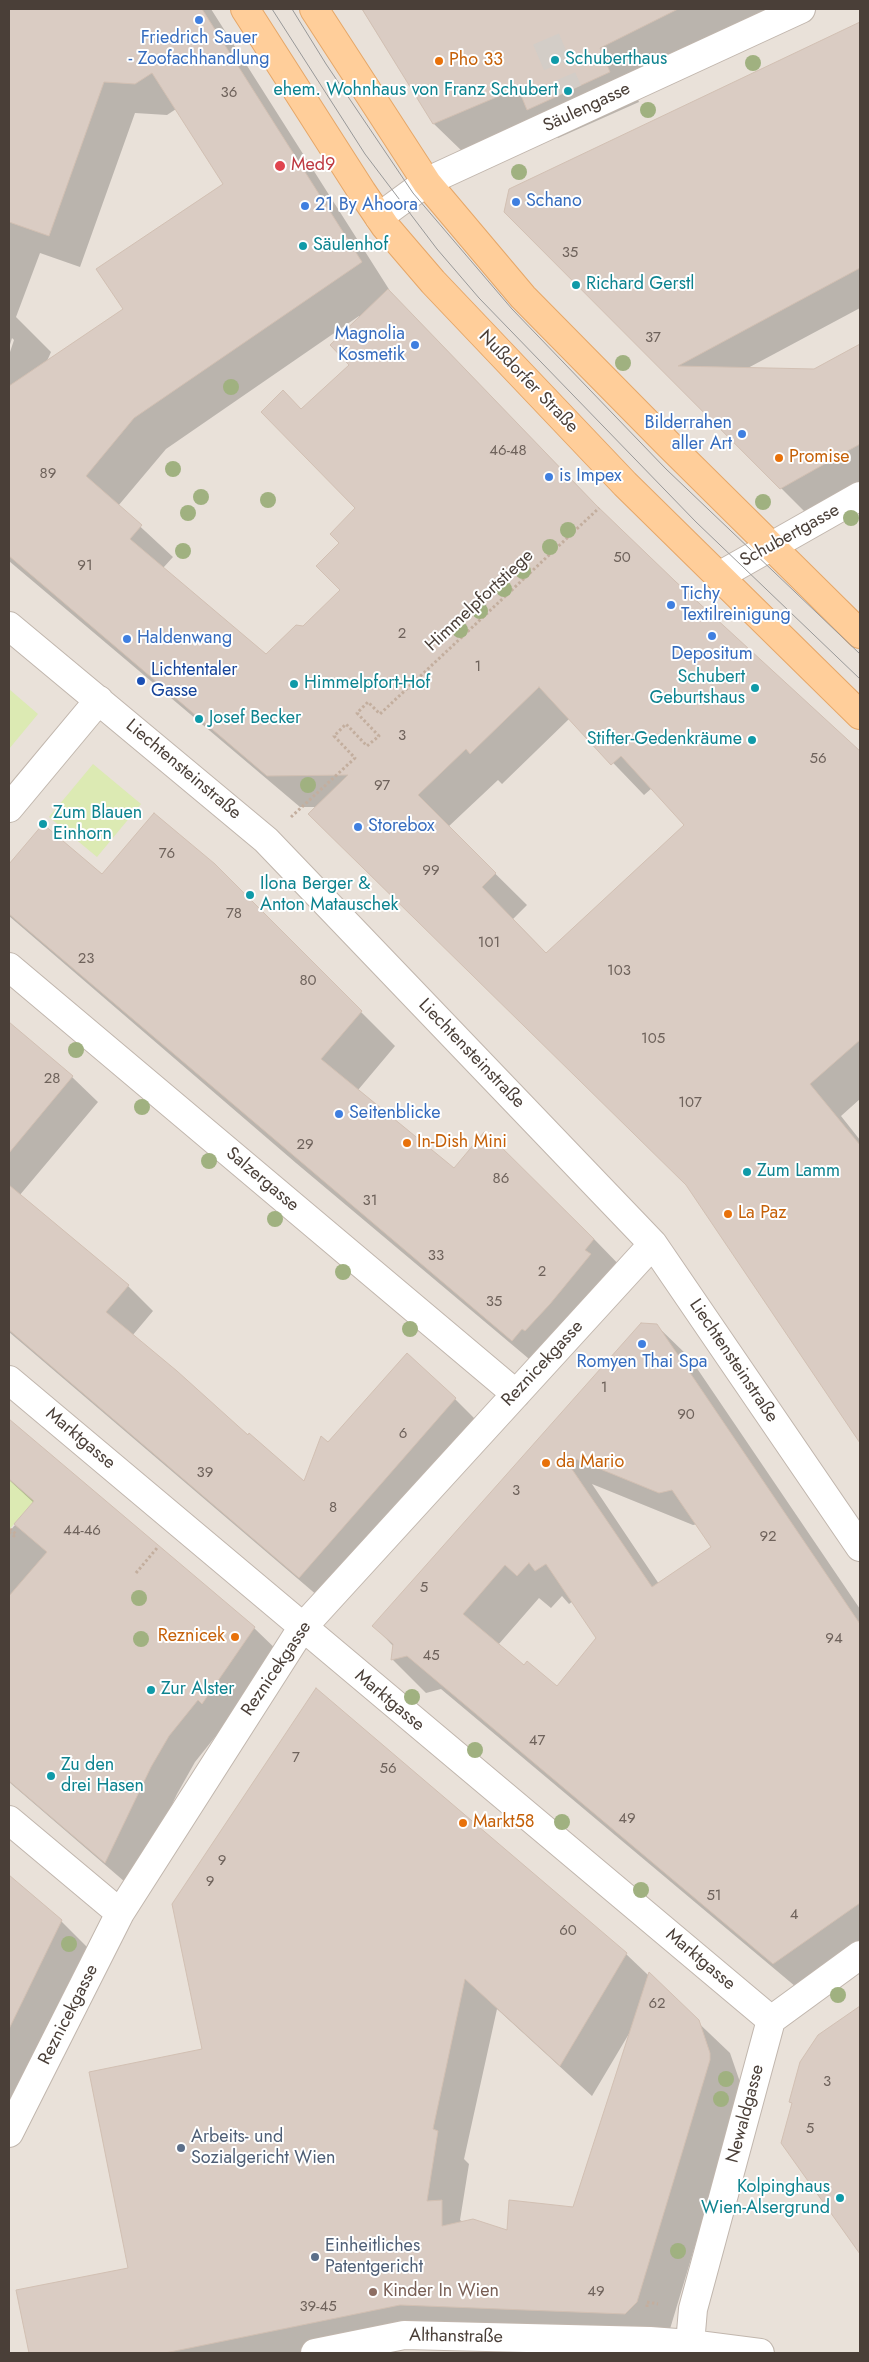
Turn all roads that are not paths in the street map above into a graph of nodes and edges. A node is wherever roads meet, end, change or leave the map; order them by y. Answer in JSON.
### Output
{"nodes":[{"id":1,"x":246,"y":9,"type":"edge"},
{"id":2,"x":314,"y":9,"type":"edge"},
{"id":3,"x":800,"y":9,"type":"edge"},
{"id":4,"x":427,"y":183,"type":"junction"},
{"id":5,"x":380,"y":217,"type":"junction"},
{"id":6,"x":860,"y":496,"type":"edge"},
{"id":7,"x":772,"y":547,"type":"junction"},
{"id":8,"x":719,"y":576,"type":"junction"},
{"id":9,"x":9,"y":626,"type":"edge"},
{"id":10,"x":860,"y":634,"type":"edge"},
{"id":11,"x":99,"y":700,"type":"junction"},
{"id":12,"x":860,"y":714,"type":"edge"},
{"id":13,"x":9,"y":808,"type":"edge"},
{"id":14,"x":9,"y":967,"type":"edge"},
{"id":15,"x":653,"y":1244,"type":"junction"},
{"id":16,"x":9,"y":1380,"type":"edge"},
{"id":17,"x":516,"y":1394,"type":"junction"},
{"id":18,"x":860,"y":1547,"type":"edge"},
{"id":19,"x":302,"y":1628,"type":"junction"},
{"id":20,"x":9,"y":1820,"type":"edge"},
{"id":21,"x":120,"y":1914,"type":"junction"},
{"id":22,"x":860,"y":1956,"type":"edge"},
{"id":23,"x":771,"y":2020,"type":"junction"},
{"id":24,"x":9,"y":2133,"type":"edge"},
{"id":25,"x":391,"y":2345,"type":"edge"},
{"id":26,"x":696,"y":2348,"type":"edge"},
{"id":27,"x":315,"y":2353,"type":"edge"},
{"id":28,"x":760,"y":2353,"type":"edge"}],
"edges":[{"from":1,"to":5,"type":"main road","name":"Nußdorfer Straße"},
{"from":2,"to":4,"type":"main road"},
{"from":3,"to":4,"type":"street","name":"Säulengasse"},
{"from":4,"to":5,"type":"street","name":"Säulengasse"},
{"from":4,"to":7,"type":"main road"},
{"from":5,"to":8,"type":"main road","name":"Nußdorfer Straße"},
{"from":6,"to":7,"type":"street","name":"Schubertgasse"},
{"from":7,"to":8,"type":"street","name":"Schubertgasse"},
{"from":7,"to":10,"type":"main road"},
{"from":8,"to":12,"type":"main road","name":"Nußdorfer Straße"},
{"from":9,"to":11,"type":"street","name":"Liechtensteinstraße"},
{"from":11,"to":13,"type":"street"},
{"from":11,"to":15,"type":"street","name":"Liechtensteinstraße"},
{"from":14,"to":17,"type":"street","name":"Salzergasse"},
{"from":15,"to":17,"type":"street","name":"Reznicekgasse"},
{"from":15,"to":18,"type":"street","name":"Liechtensteinstraße"},
{"from":16,"to":19,"type":"street","name":"Marktgasse"},
{"from":17,"to":19,"type":"street","name":"Reznicekgasse"},
{"from":19,"to":21,"type":"street","name":"Reznicekgasse"},
{"from":19,"to":23,"type":"street","name":"Marktgasse"},
{"from":20,"to":21,"type":"street"},
{"from":21,"to":24,"type":"street","name":"Reznicekgasse"},
{"from":22,"to":23,"type":"street"},
{"from":23,"to":26,"type":"street","name":"Newaldgasse"},
{"from":25,"to":26,"type":"street","name":"Althanstraße"},
{"from":25,"to":27,"type":"street","name":"Althanstraße"},
{"from":26,"to":28,"type":"street","name":"Althanstraße"}]}
